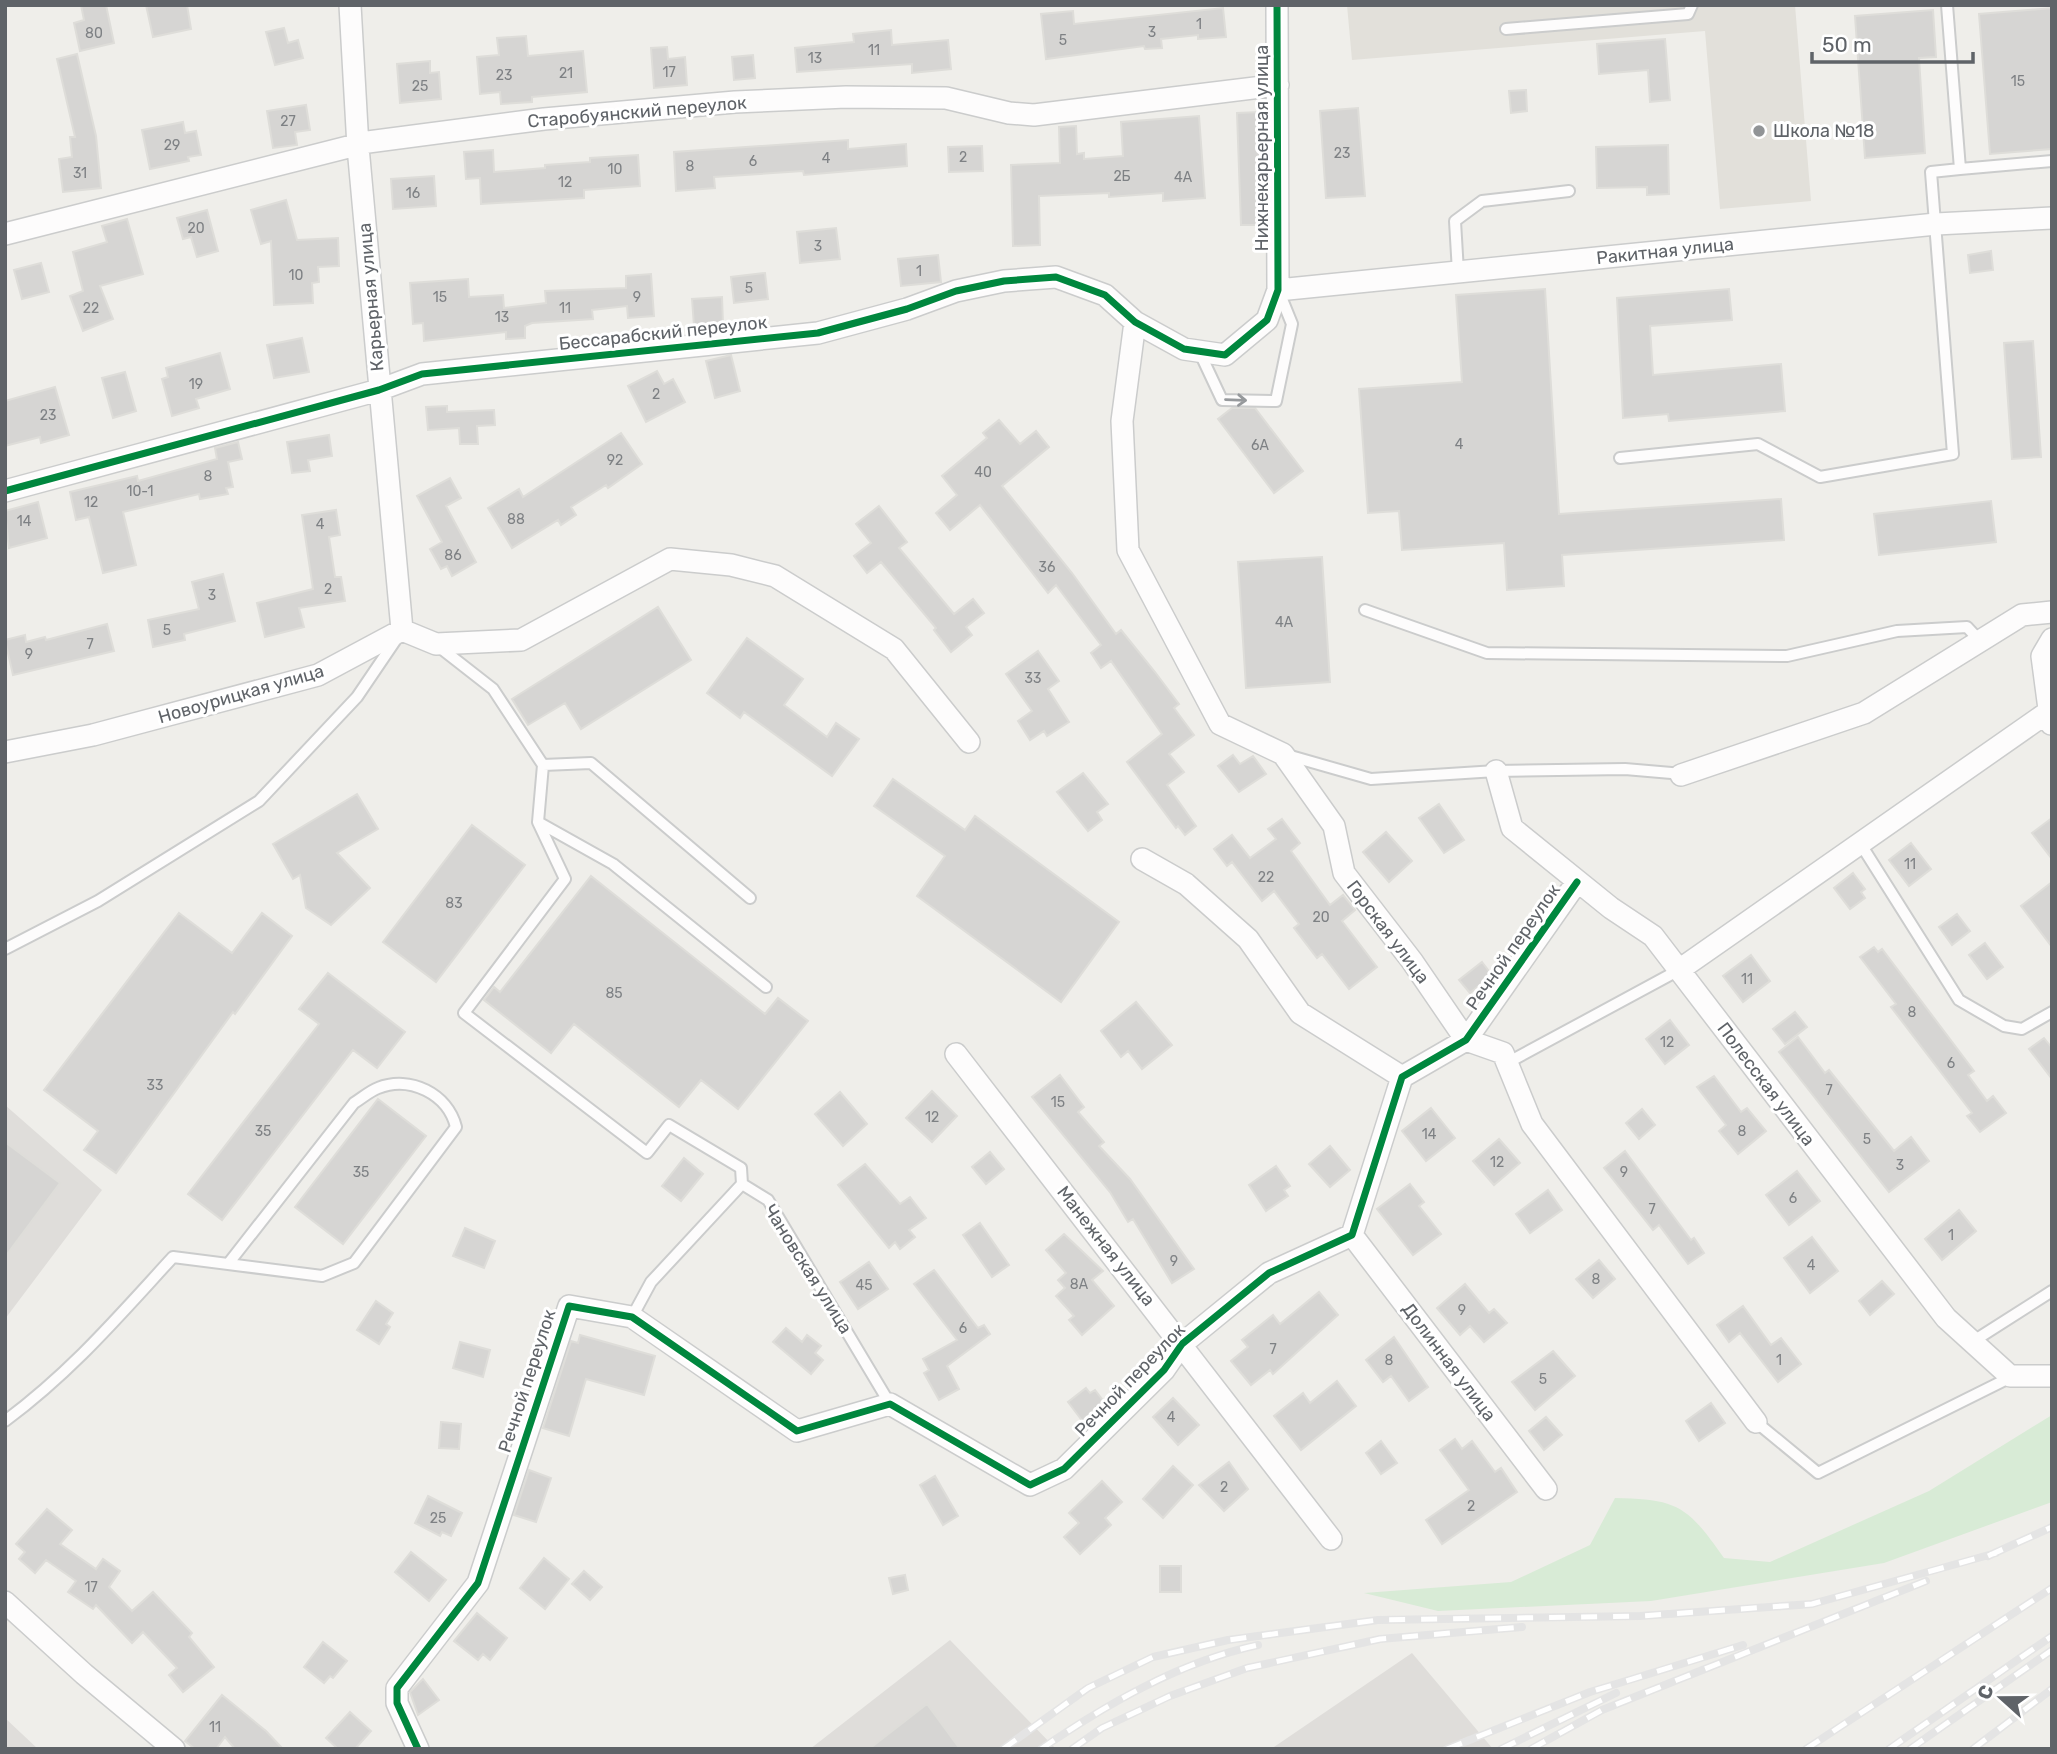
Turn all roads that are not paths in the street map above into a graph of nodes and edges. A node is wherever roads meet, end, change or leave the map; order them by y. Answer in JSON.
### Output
{"nodes":[{"id":1,"x":350,"y":5,"type":"edge"},
{"id":2,"x":1277,"y":5,"type":"edge"},
{"id":3,"x":1692,"y":5,"type":"edge"},
{"id":4,"x":1947,"y":5,"type":"edge"},
{"id":5,"x":1506,"y":29,"type":"dead end"},
{"id":6,"x":1278,"y":85,"type":"junction"},
{"id":7,"x":358,"y":147,"type":"junction"},
{"id":8,"x":2052,"y":161,"type":"edge"},
{"id":9,"x":1960,"y":169,"type":"junction"},
{"id":10,"x":1569,"y":191,"type":"dead end"},
{"id":11,"x":2052,"y":218,"type":"edge"},
{"id":12,"x":1936,"y":224,"type":"junction"},
{"id":13,"x":5,"y":234,"type":"edge"},
{"id":14,"x":1458,"y":272,"type":"junction"},
{"id":15,"x":1278,"y":290,"type":"junction"},
{"id":16,"x":1135,"y":322,"type":"junction"},
{"id":17,"x":1199,"y":351,"type":"junction"},
{"id":18,"x":380,"y":390,"type":"junction"},
{"id":19,"x":1620,"y":458,"type":"dead end"},
{"id":20,"x":5,"y":491,"type":"edge"},
{"id":21,"x":1365,"y":610,"type":"dead end"},
{"id":22,"x":2052,"y":612,"type":"edge"},
{"id":23,"x":402,"y":631,"type":"junction"},
{"id":24,"x":2052,"y":639,"type":"edge"},
{"id":25,"x":1980,"y":641,"type":"junction"},
{"id":26,"x":436,"y":644,"type":"junction"},
{"id":27,"x":2050,"y":719,"type":"edge"},
{"id":28,"x":970,"y":742,"type":"dead end"},
{"id":29,"x":5,"y":752,"type":"edge"},
{"id":30,"x":1283,"y":754,"type":"junction"},
{"id":31,"x":543,"y":765,"type":"junction"},
{"id":32,"x":1496,"y":771,"type":"junction"},
{"id":33,"x":1682,"y":774,"type":"joint"},
{"id":34,"x":538,"y":822,"type":"junction"},
{"id":35,"x":1860,"y":843,"type":"junction"},
{"id":36,"x":1142,"y":859,"type":"dead end"},
{"id":37,"x":1577,"y":882,"type":"junction"},
{"id":38,"x":750,"y":898,"type":"dead end"},
{"id":39,"x":5,"y":949,"type":"edge"},
{"id":40,"x":1679,"y":970,"type":"junction"},
{"id":41,"x":766,"y":987,"type":"dead end"},
{"id":42,"x":2052,"y":1012,"type":"edge"},
{"id":43,"x":1466,"y":1040,"type":"junction"},
{"id":44,"x":956,"y":1054,"type":"dead end"},
{"id":45,"x":1507,"y":1063,"type":"junction"},
{"id":46,"x":1402,"y":1077,"type":"junction"},
{"id":47,"x":742,"y":1184,"type":"junction"},
{"id":48,"x":1352,"y":1236,"type":"junction"},
{"id":49,"x":229,"y":1264,"type":"junction"},
{"id":50,"x":2052,"y":1291,"type":"edge"},
{"id":51,"x":632,"y":1317,"type":"junction"},
{"id":52,"x":1972,"y":1342,"type":"junction"},
{"id":53,"x":1182,"y":1344,"type":"junction"},
{"id":54,"x":2014,"y":1376,"type":"junction"},
{"id":55,"x":2052,"y":1376,"type":"edge"},
{"id":56,"x":890,"y":1404,"type":"junction"},
{"id":57,"x":5,"y":1421,"type":"edge"},
{"id":58,"x":1756,"y":1422,"type":"joint"},
{"id":59,"x":1546,"y":1489,"type":"dead end"},
{"id":60,"x":1331,"y":1539,"type":"dead end"},
{"id":61,"x":5,"y":1602,"type":"edge"},
{"id":62,"x":174,"y":1749,"type":"edge"},
{"id":63,"x":418,"y":1749,"type":"edge"}],
"edges":[{"from":1,"to":7,"type":"street","name":"Карьерная улица"},
{"from":2,"to":6,"type":"street","name":"Нижнекарьерная улица"},
{"from":3,"to":5,"type":"lane"},
{"from":4,"to":9,"type":"lane"},
{"from":6,"to":7,"type":"street","name":"Старобуянский переулок"},
{"from":6,"to":15,"type":"street","name":"Нижнекарьерная улица"},
{"from":7,"to":13,"type":"street","name":"Старобуянский переулок"},
{"from":7,"to":18,"type":"street","name":"Карьерная улица"},
{"from":8,"to":9,"type":"lane"},
{"from":9,"to":12,"type":"lane"},
{"from":10,"to":14,"type":"lane"},
{"from":11,"to":12,"type":"street","name":"Ракитная улица"},
{"from":12,"to":14,"type":"street","name":"Ракитная улица"},
{"from":12,"to":19,"type":"lane"},
{"from":14,"to":15,"type":"street","name":"Ракитная улица"},
{"from":15,"to":17,"type":"street","name":"Бессарабский переулок"},
{"from":17,"to":15,"type":"lane","one_way":true},
{"from":16,"to":17,"type":"street","name":"Бессарабский переулок"},
{"from":16,"to":18,"type":"street","name":"Бессарабский переулок"},
{"from":16,"to":30,"type":"street","name":"Горская улица"},
{"from":18,"to":20,"type":"street","name":"Бессарабский переулок"},
{"from":18,"to":23,"type":"street","name":"Карьерная улица"},
{"from":21,"to":25,"type":"lane"},
{"from":22,"to":25,"type":"street"},
{"from":23,"to":26,"type":"street"},
{"from":23,"to":29,"type":"street","name":"Новоурицкая улица"},
{"from":23,"to":39,"type":"lane"},
{"from":24,"to":27,"type":"street"},
{"from":25,"to":33,"type":"street"},
{"from":26,"to":28,"type":"street"},
{"from":26,"to":31,"type":"lane"},
{"from":27,"to":35,"type":"street"},
{"from":30,"to":32,"type":"lane"},
{"from":30,"to":43,"type":"street","name":"Горская улица"},
{"from":31,"to":34,"type":"lane"},
{"from":31,"to":38,"type":"lane"},
{"from":32,"to":33,"type":"lane"},
{"from":32,"to":37,"type":"street","name":"Полесская улица"},
{"from":34,"to":41,"type":"lane"},
{"from":34,"to":47,"type":"lane"},
{"from":35,"to":40,"type":"street"},
{"from":35,"to":42,"type":"lane"},
{"from":36,"to":46,"type":"street"},
{"from":37,"to":40,"type":"street","name":"Полесская улица"},
{"from":37,"to":43,"type":"street","name":"Речной переулок"},
{"from":40,"to":45,"type":"lane"},
{"from":40,"to":52,"type":"street","name":"Полесская улица"},
{"from":43,"to":45,"type":"street"},
{"from":43,"to":46,"type":"street","name":"Речной переулок"},
{"from":44,"to":53,"type":"street","name":"Манежная улица"},
{"from":45,"to":58,"type":"street"},
{"from":46,"to":48,"type":"street"},
{"from":47,"to":51,"type":"lane"},
{"from":47,"to":56,"type":"lane","name":"Чановская улица"},
{"from":48,"to":53,"type":"street","name":"Речной переулок"},
{"from":48,"to":59,"type":"street","name":"Долинная улица"},
{"from":49,"to":49,"type":"lane"},
{"from":49,"to":57,"type":"lane"},
{"from":50,"to":52,"type":"lane"},
{"from":51,"to":56,"type":"street","name":"Речной переулок"},
{"from":51,"to":63,"type":"street","name":"Речной переулок"},
{"from":52,"to":54,"type":"street","name":"Полесская улица"},
{"from":53,"to":56,"type":"street","name":"Речной переулок"},
{"from":53,"to":60,"type":"street","name":"Манежная улица"},
{"from":54,"to":55,"type":"street"},
{"from":54,"to":58,"type":"lane"},
{"from":61,"to":62,"type":"street"}]}
